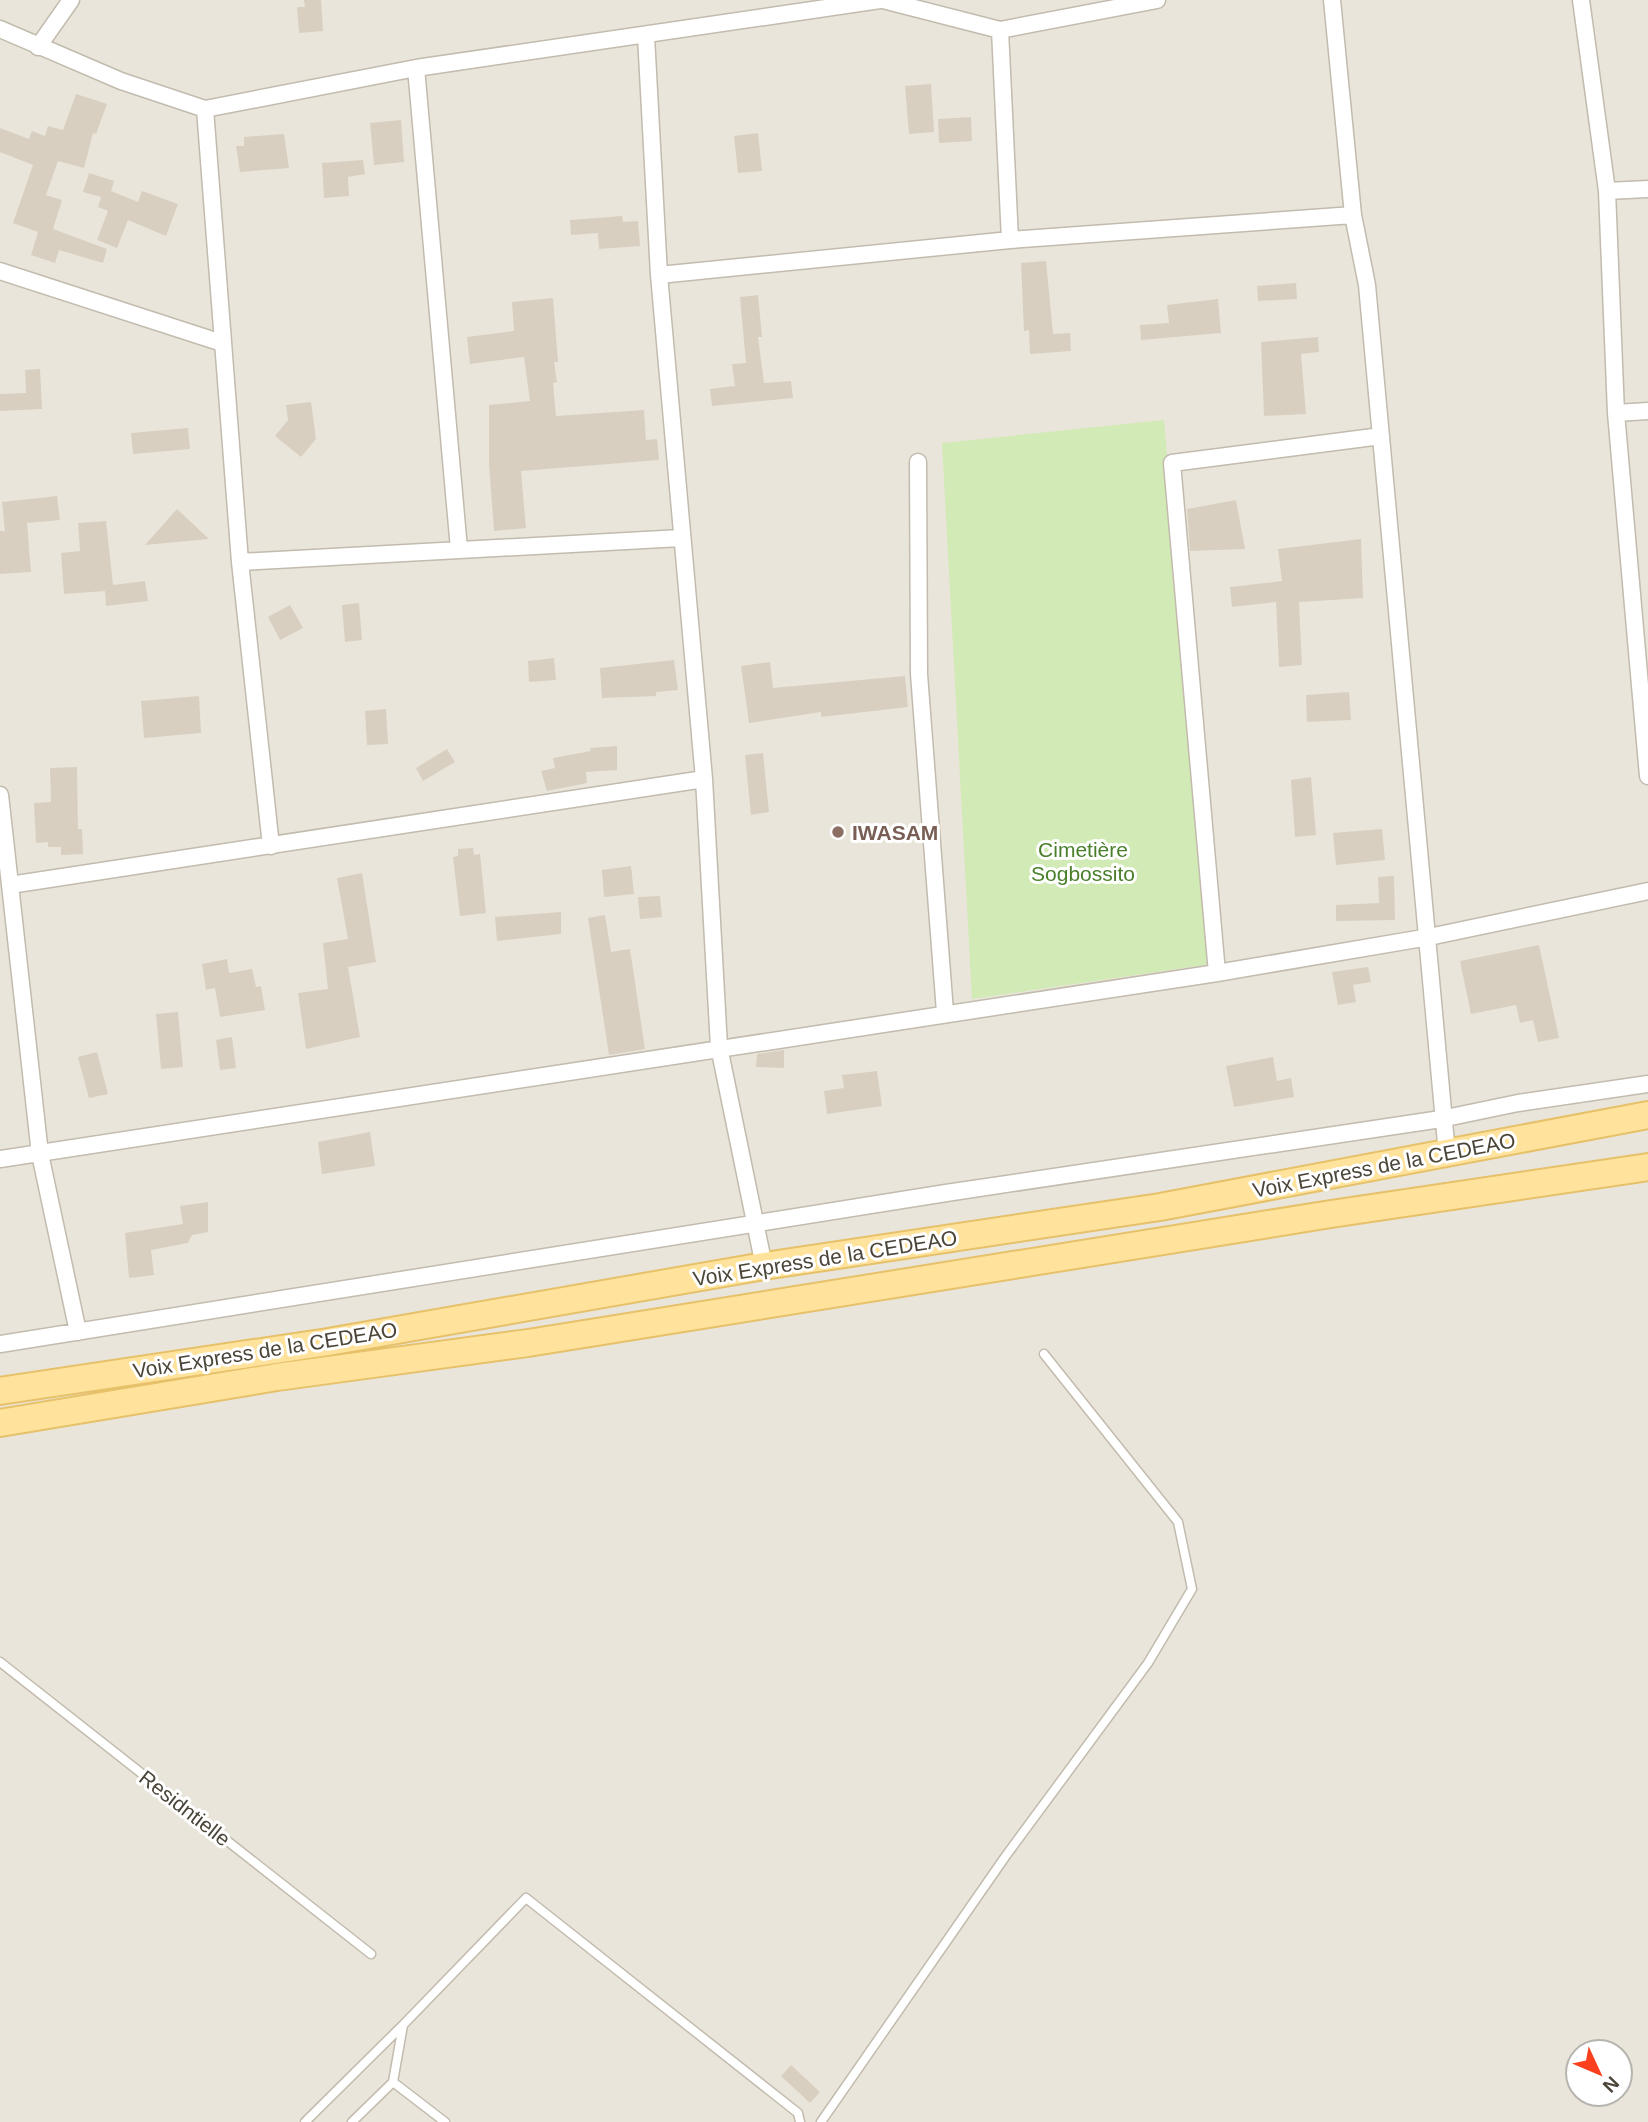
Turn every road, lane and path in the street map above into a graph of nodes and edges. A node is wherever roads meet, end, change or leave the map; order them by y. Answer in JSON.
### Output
{"nodes":[{"id":1,"x":71,"y":0,"type":"edge"},
{"id":2,"x":881,"y":0,"type":"edge"},
{"id":3,"x":1157,"y":0,"type":"edge"},
{"id":4,"x":1332,"y":0,"type":"edge"},
{"id":5,"x":1581,"y":0,"type":"edge"},
{"id":6,"x":1140,"y":1,"type":"edge"},
{"id":7,"x":0,"y":29,"type":"edge"},
{"id":8,"x":1000,"y":30,"type":"junction"},
{"id":9,"x":646,"y":36,"type":"junction"},
{"id":10,"x":38,"y":47,"type":"junction"},
{"id":11,"x":416,"y":68,"type":"junction"},
{"id":12,"x":205,"y":109,"type":"junction"},
{"id":13,"x":1648,"y":189,"type":"edge"},
{"id":14,"x":1607,"y":191,"type":"junction"},
{"id":15,"x":1353,"y":215,"type":"junction"},
{"id":16,"x":1010,"y":240,"type":"junction"},
{"id":17,"x":0,"y":271,"type":"edge"},
{"id":18,"x":659,"y":275,"type":"junction"},
{"id":19,"x":222,"y":343,"type":"junction"},
{"id":20,"x":1648,"y":411,"type":"edge"},
{"id":21,"x":1616,"y":413,"type":"junction"},
{"id":22,"x":1381,"y":436,"type":"junction"},
{"id":23,"x":918,"y":462,"type":"dead end"},
{"id":24,"x":681,"y":538,"type":"junction"},
{"id":25,"x":459,"y":549,"type":"junction"},
{"id":26,"x":240,"y":562,"type":"junction"},
{"id":27,"x":1648,"y":776,"type":"edge"},
{"id":28,"x":704,"y":779,"type":"junction"},
{"id":29,"x":0,"y":795,"type":"edge"},
{"id":30,"x":271,"y":846,"type":"junction"},
{"id":31,"x":10,"y":885,"type":"junction"},
{"id":32,"x":1648,"y":891,"type":"edge"},
{"id":33,"x":1429,"y":937,"type":"junction"},
{"id":34,"x":1217,"y":973,"type":"junction"},
{"id":35,"x":946,"y":1012,"type":"junction"},
{"id":36,"x":719,"y":1047,"type":"junction"},
{"id":37,"x":1648,"y":1084,"type":"edge"},
{"id":38,"x":1648,"y":1115,"type":"edge"},
{"id":39,"x":1441,"y":1119,"type":"junction"},
{"id":40,"x":40,"y":1154,"type":"junction"},
{"id":41,"x":1447,"y":1154,"type":"junction"},
{"id":42,"x":0,"y":1159,"type":"edge"},
{"id":43,"x":1648,"y":1167,"type":"edge"},
{"id":44,"x":757,"y":1225,"type":"junction"},
{"id":45,"x":947,"y":1238,"type":"junction"},
{"id":46,"x":764,"y":1266,"type":"junction"},
{"id":47,"x":951,"y":1275,"type":"junction"},
{"id":48,"x":78,"y":1332,"type":"junction"},
{"id":49,"x":0,"y":1344,"type":"edge"},
{"id":50,"x":1044,"y":1354,"type":"dead end"},
{"id":51,"x":0,"y":1391,"type":"edge"},
{"id":52,"x":0,"y":1423,"type":"edge"},
{"id":53,"x":0,"y":1662,"type":"edge"},
{"id":54,"x":371,"y":1954,"type":"dead end"},
{"id":55,"x":403,"y":2025,"type":"junction"},
{"id":56,"x":393,"y":2081,"type":"junction"},
{"id":57,"x":305,"y":2122,"type":"edge"},
{"id":58,"x":352,"y":2122,"type":"edge"},
{"id":59,"x":445,"y":2122,"type":"edge"},
{"id":60,"x":800,"y":2122,"type":"edge"},
{"id":61,"x":821,"y":2122,"type":"edge"}],
"edges":[{"from":1,"to":10,"type":"street"},
{"from":2,"to":8,"type":"street"},
{"from":2,"to":9,"type":"street"},
{"from":3,"to":6,"type":"street"},
{"from":4,"to":15,"type":"street"},
{"from":5,"to":14,"type":"street"},
{"from":6,"to":8,"type":"street"},
{"from":7,"to":10,"type":"street"},
{"from":8,"to":16,"type":"street"},
{"from":9,"to":11,"type":"street"},
{"from":9,"to":18,"type":"street"},
{"from":10,"to":12,"type":"street"},
{"from":11,"to":12,"type":"street"},
{"from":11,"to":25,"type":"street"},
{"from":12,"to":19,"type":"street"},
{"from":13,"to":14,"type":"street"},
{"from":14,"to":21,"type":"street"},
{"from":15,"to":16,"type":"street"},
{"from":15,"to":22,"type":"street"},
{"from":16,"to":18,"type":"street"},
{"from":17,"to":19,"type":"street"},
{"from":18,"to":24,"type":"street"},
{"from":19,"to":26,"type":"street"},
{"from":20,"to":21,"type":"street"},
{"from":21,"to":27,"type":"street"},
{"from":22,"to":33,"type":"street"},
{"from":22,"to":34,"type":"street"},
{"from":23,"to":35,"type":"street"},
{"from":24,"to":25,"type":"street"},
{"from":24,"to":28,"type":"street"},
{"from":25,"to":26,"type":"street"},
{"from":26,"to":30,"type":"street"},
{"from":28,"to":30,"type":"street"},
{"from":28,"to":36,"type":"street"},
{"from":29,"to":31,"type":"street"},
{"from":30,"to":31,"type":"street"},
{"from":31,"to":40,"type":"street"},
{"from":32,"to":33,"type":"street"},
{"from":33,"to":34,"type":"street"},
{"from":33,"to":39,"type":"street"},
{"from":34,"to":35,"type":"street"},
{"from":35,"to":36,"type":"street"},
{"from":36,"to":40,"type":"street"},
{"from":36,"to":44,"type":"street"},
{"from":37,"to":39,"type":"street"},
{"from":38,"to":41,"type":"main road","name":"Voix Express de la CEDEAO"},
{"from":39,"to":41,"type":"street"},
{"from":39,"to":44,"type":"street"},
{"from":40,"to":42,"type":"street"},
{"from":40,"to":48,"type":"street"},
{"from":41,"to":45,"type":"main road","name":"Voix Express de la CEDEAO"},
{"from":43,"to":47,"type":"main road"},
{"from":44,"to":46,"type":"street"},
{"from":44,"to":48,"type":"street"},
{"from":45,"to":46,"type":"main road","name":"Voix Express de la CEDEAO"},
{"from":45,"to":47,"type":"main road"},
{"from":46,"to":51,"type":"main road","name":"Voix Express de la CEDEAO"},
{"from":47,"to":52,"type":"main road"},
{"from":48,"to":49,"type":"street"},
{"from":50,"to":61,"type":"lane"},
{"from":53,"to":54,"type":"lane","name":"Residntielle"},
{"from":55,"to":56,"type":"lane"},
{"from":55,"to":57,"type":"lane"},
{"from":55,"to":60,"type":"lane"},
{"from":56,"to":58,"type":"lane"},
{"from":56,"to":59,"type":"lane"}]}
